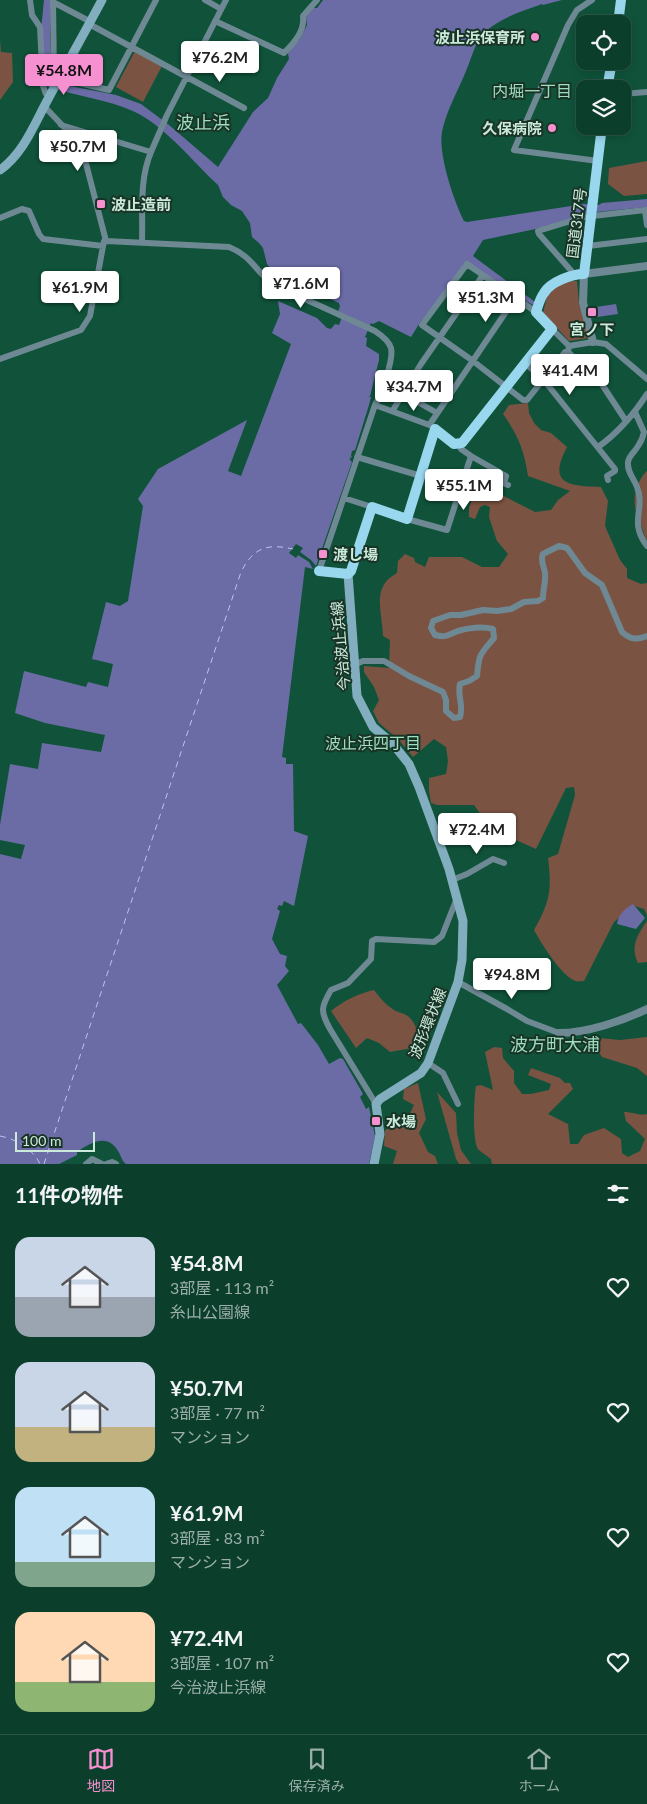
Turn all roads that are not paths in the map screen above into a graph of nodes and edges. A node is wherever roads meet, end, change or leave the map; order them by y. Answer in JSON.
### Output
{"nodes":[{"id":1,"x":30,"y":0,"type":"edge"},
{"id":2,"x":102,"y":0,"type":"edge"},
{"id":3,"x":156,"y":0,"type":"edge"},
{"id":4,"x":205,"y":0,"type":"edge"},
{"id":5,"x":226,"y":0,"type":"edge"},
{"id":6,"x":592,"y":0,"type":"edge"},
{"id":7,"x":621,"y":0,"type":"edge"},
{"id":8,"x":53,"y":1,"type":"edge"},
{"id":9,"x":314,"y":1,"type":"edge"},
{"id":10,"x":221,"y":8,"type":"junction"},
{"id":11,"x":619,"y":15,"type":"edge"},
{"id":12,"x":214,"y":21,"type":"junction"},
{"id":13,"x":90,"y":23,"type":"junction"},
{"id":14,"x":131,"y":46,"type":"junction"},
{"id":15,"x":186,"y":76,"type":"junction"},
{"id":16,"x":60,"y":79,"type":"junction"},
{"id":17,"x":647,"y":92,"type":"edge"},
{"id":18,"x":631,"y":93,"type":"edge"},
{"id":19,"x":50,"y":96,"type":"junction"},
{"id":20,"x":44,"y":106,"type":"junction"},
{"id":21,"x":244,"y":108,"type":"dead end"},
{"id":22,"x":62,"y":125,"type":"junction"},
{"id":23,"x":601,"y":135,"type":"edge"},
{"id":24,"x":151,"y":152,"type":"junction"},
{"id":25,"x":598,"y":161,"type":"junction"},
{"id":26,"x":0,"y":170,"type":"edge"},
{"id":27,"x":646,"y":210,"type":"edge"},
{"id":28,"x":593,"y":211,"type":"junction"},
{"id":29,"x":0,"y":218,"type":"edge"},
{"id":30,"x":647,"y":225,"type":"edge"},
{"id":31,"x":647,"y":239,"type":"edge"},
{"id":32,"x":142,"y":242,"type":"junction"},
{"id":33,"x":105,"y":243,"type":"junction"},
{"id":34,"x":588,"y":246,"type":"junction"},
{"id":35,"x":647,"y":266,"type":"edge"},
{"id":36,"x":579,"y":274,"type":"junction"},
{"id":37,"x":483,"y":275,"type":"junction"},
{"id":38,"x":516,"y":297,"type":"junction"},
{"id":39,"x":536,"y":312,"type":"junction"},
{"id":40,"x":552,"y":329,"type":"junction"},
{"id":41,"x":439,"y":337,"type":"junction"},
{"id":42,"x":593,"y":342,"type":"junction"},
{"id":43,"x":569,"y":349,"type":"junction"},
{"id":44,"x":0,"y":359,"type":"edge"},
{"id":45,"x":473,"y":361,"type":"junction"},
{"id":46,"x":525,"y":363,"type":"junction"},
{"id":47,"x":647,"y":379,"type":"edge"},
{"id":48,"x":543,"y":380,"type":"junction"},
{"id":49,"x":506,"y":386,"type":"junction"},
{"id":50,"x":402,"y":393,"type":"junction"},
{"id":51,"x":647,"y":394,"type":"edge"},
{"id":52,"x":375,"y":405,"type":"junction"},
{"id":53,"x":393,"y":410,"type":"junction"},
{"id":54,"x":636,"y":412,"type":"junction"},
{"id":55,"x":437,"y":414,"type":"junction"},
{"id":56,"x":626,"y":421,"type":"junction"},
{"id":57,"x":432,"y":426,"type":"junction"},
{"id":58,"x":458,"y":444,"type":"junction"},
{"id":59,"x":598,"y":447,"type":"junction"},
{"id":60,"x":471,"y":456,"type":"junction"},
{"id":61,"x":358,"y":457,"type":"junction"},
{"id":62,"x":420,"y":476,"type":"junction"},
{"id":63,"x":608,"y":480,"type":"dead end"},
{"id":64,"x":508,"y":485,"type":"dead end"},
{"id":65,"x":344,"y":498,"type":"junction"},
{"id":66,"x":372,"y":507,"type":"junction"},
{"id":67,"x":407,"y":519,"type":"junction"},
{"id":68,"x":647,"y":546,"type":"edge"},
{"id":69,"x":319,"y":570,"type":"joint"},
{"id":70,"x":348,"y":574,"type":"junction"},
{"id":71,"x":647,"y":636,"type":"edge"},
{"id":72,"x":354,"y":666,"type":"junction"},
{"id":73,"x":504,"y":863,"type":"dead end"},
{"id":74,"x":452,"y":880,"type":"junction"},
{"id":75,"x":457,"y":898,"type":"junction"},
{"id":76,"x":458,"y":982,"type":"junction"},
{"id":77,"x":647,"y":1009,"type":"edge"},
{"id":78,"x":559,"y":1033,"type":"joint"},
{"id":79,"x":428,"y":1063,"type":"junction"},
{"id":80,"x":376,"y":1104,"type":"junction"},
{"id":81,"x":458,"y":1104,"type":"dead end"},
{"id":82,"x":86,"y":1164,"type":"edge"},
{"id":83,"x":102,"y":1164,"type":"edge"},
{"id":84,"x":106,"y":1164,"type":"edge"},
{"id":85,"x":116,"y":1164,"type":"edge"},
{"id":86,"x":374,"y":1164,"type":"edge"}],
"edges":[{"from":1,"to":19,"type":"street"},
{"from":2,"to":13,"type":"main road"},
{"from":3,"to":14,"type":"street"},
{"from":4,"to":10,"type":"street"},
{"from":5,"to":10,"type":"street"},
{"from":6,"to":25,"type":"street"},
{"from":7,"to":11,"type":"highway"},
{"from":8,"to":13,"type":"street"},
{"from":8,"to":16,"type":"street"},
{"from":9,"to":12,"type":"street"},
{"from":10,"to":12,"type":"street"},
{"from":12,"to":15,"type":"street"},
{"from":13,"to":14,"type":"street"},
{"from":13,"to":16,"type":"main road"},
{"from":14,"to":15,"type":"street"},
{"from":14,"to":16,"type":"street"},
{"from":15,"to":21,"type":"street"},
{"from":15,"to":24,"type":"street"},
{"from":16,"to":19,"type":"main road"},
{"from":17,"to":18,"type":"street"},
{"from":19,"to":20,"type":"main road"},
{"from":20,"to":22,"type":"street"},
{"from":20,"to":26,"type":"main road"},
{"from":22,"to":24,"type":"street"},
{"from":22,"to":33,"type":"street"},
{"from":23,"to":25,"type":"highway","name":"国道317号"},
{"from":24,"to":32,"type":"street"},
{"from":25,"to":28,"type":"highway","name":"国道317号"},
{"from":27,"to":28,"type":"street"},
{"from":27,"to":30,"type":"street"},
{"from":28,"to":34,"type":"highway","name":"国道317号"},
{"from":28,"to":36,"type":"street"},
{"from":29,"to":33,"type":"street"},
{"from":31,"to":34,"type":"street"},
{"from":32,"to":33,"type":"street"},
{"from":32,"to":52,"type":"street"},
{"from":33,"to":44,"type":"street"},
{"from":34,"to":36,"type":"highway","name":"国道317号"},
{"from":35,"to":36,"type":"street"},
{"from":36,"to":39,"type":"highway","name":"国道317号"},
{"from":36,"to":42,"type":"street"},
{"from":37,"to":38,"type":"street"},
{"from":37,"to":41,"type":"street"},
{"from":37,"to":41,"type":"street"},
{"from":38,"to":39,"type":"street"},
{"from":38,"to":45,"type":"street"},
{"from":39,"to":40,"type":"highway"},
{"from":40,"to":43,"type":"street"},
{"from":40,"to":46,"type":"highway"},
{"from":41,"to":45,"type":"street"},
{"from":41,"to":50,"type":"street"},
{"from":42,"to":43,"type":"street"},
{"from":42,"to":47,"type":"street"},
{"from":43,"to":48,"type":"street"},
{"from":43,"to":56,"type":"street"},
{"from":45,"to":49,"type":"street"},
{"from":45,"to":55,"type":"street"},
{"from":46,"to":48,"type":"street"},
{"from":46,"to":49,"type":"highway"},
{"from":48,"to":49,"type":"street"},
{"from":48,"to":59,"type":"street"},
{"from":49,"to":58,"type":"highway"},
{"from":50,"to":53,"type":"street"},
{"from":50,"to":55,"type":"street"},
{"from":51,"to":54,"type":"street"},
{"from":52,"to":53,"type":"street"},
{"from":52,"to":61,"type":"street"},
{"from":53,"to":57,"type":"street"},
{"from":54,"to":56,"type":"street"},
{"from":54,"to":68,"type":"street"},
{"from":55,"to":57,"type":"street"},
{"from":56,"to":59,"type":"street"},
{"from":57,"to":58,"type":"highway"},
{"from":57,"to":62,"type":"highway"},
{"from":58,"to":60,"type":"street"},
{"from":59,"to":63,"type":"street"},
{"from":60,"to":64,"type":"street"},
{"from":60,"to":67,"type":"street"},
{"from":61,"to":62,"type":"street"},
{"from":61,"to":65,"type":"street"},
{"from":62,"to":67,"type":"highway"},
{"from":65,"to":66,"type":"street"},
{"from":65,"to":69,"type":"street"},
{"from":66,"to":67,"type":"highway"},
{"from":66,"to":70,"type":"highway"},
{"from":69,"to":70,"type":"highway"},
{"from":70,"to":72,"type":"main road","name":"今治波止浜線"},
{"from":71,"to":72,"type":"street"},
{"from":72,"to":74,"type":"main road","name":"今治波止浜線"},
{"from":73,"to":74,"type":"street"},
{"from":74,"to":75,"type":"main road","name":"今治波止浜線"},
{"from":75,"to":76,"type":"main road","name":"波形環状線"},
{"from":75,"to":80,"type":"street"},
{"from":76,"to":78,"type":"street"},
{"from":76,"to":79,"type":"main road","name":"波形環状線"},
{"from":77,"to":78,"type":"street"},
{"from":79,"to":80,"type":"main road","name":"波形環状線"},
{"from":79,"to":81,"type":"street"},
{"from":80,"to":86,"type":"main road"},
{"from":82,"to":83,"type":"street"},
{"from":84,"to":85,"type":"street"}]}
